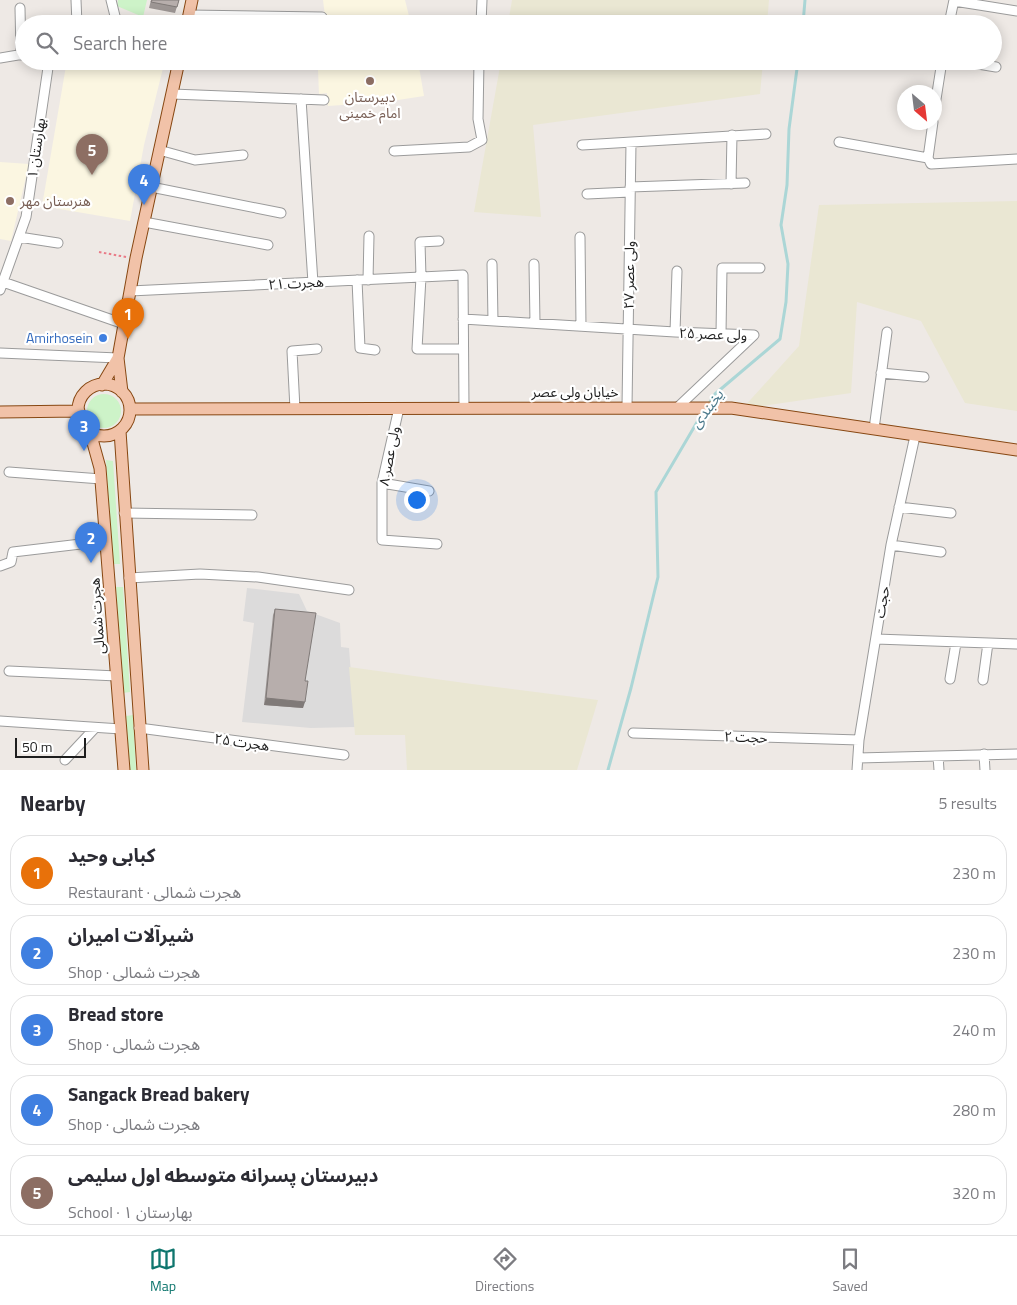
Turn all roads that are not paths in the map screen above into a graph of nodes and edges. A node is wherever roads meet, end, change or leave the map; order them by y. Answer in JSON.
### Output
{"nodes":[{"id":1,"x":76,"y":0,"type":"edge"},
{"id":2,"x":111,"y":0,"type":"edge"},
{"id":3,"x":192,"y":0,"type":"edge"},
{"id":4,"x":482,"y":0,"type":"edge"},
{"id":5,"x":954,"y":0,"type":"edge"},
{"id":6,"x":20,"y":8,"type":"dead end"},
{"id":7,"x":1017,"y":11,"type":"edge"},
{"id":8,"x":20,"y":15,"type":"edge"},
{"id":9,"x":77,"y":15,"type":"edge"},
{"id":10,"x":113,"y":15,"type":"edge"},
{"id":11,"x":189,"y":15,"type":"edge"},
{"id":12,"x":481,"y":15,"type":"edge"},
{"id":13,"x":951,"y":15,"type":"edge"},
{"id":14,"x":15,"y":55,"type":"edge"},
{"id":15,"x":0,"y":58,"type":"edge"},
{"id":16,"x":48,"y":70,"type":"edge"},
{"id":17,"x":177,"y":70,"type":"edge"},
{"id":18,"x":479,"y":70,"type":"edge"},
{"id":19,"x":941,"y":70,"type":"edge"},
{"id":20,"x":938,"y":85,"type":"edge"},
{"id":21,"x":172,"y":94,"type":"junction"},
{"id":22,"x":301,"y":99,"type":"junction"},
{"id":23,"x":324,"y":100,"type":"dead end"},
{"id":24,"x":932,"y":130,"type":"edge"},
{"id":25,"x":766,"y":134,"type":"dead end"},
{"id":26,"x":732,"y":135,"type":"junction"},
{"id":27,"x":839,"y":142,"type":"dead end"},
{"id":28,"x":631,"y":143,"type":"junction"},
{"id":29,"x":582,"y":145,"type":"dead end"},
{"id":30,"x":160,"y":150,"type":"junction"},
{"id":31,"x":394,"y":151,"type":"dead end"},
{"id":32,"x":243,"y":155,"type":"dead end"},
{"id":33,"x":928,"y":158,"type":"junction"},
{"id":34,"x":1017,"y":159,"type":"edge"},
{"id":35,"x":745,"y":183,"type":"dead end"},
{"id":36,"x":730,"y":184,"type":"junction"},
{"id":37,"x":151,"y":187,"type":"junction"},
{"id":38,"x":630,"y":189,"type":"junction"},
{"id":39,"x":588,"y":194,"type":"dead end"},
{"id":40,"x":281,"y":213,"type":"dead end"},
{"id":41,"x":144,"y":222,"type":"junction"},
{"id":42,"x":369,"y":236,"type":"dead end"},
{"id":43,"x":19,"y":237,"type":"junction"},
{"id":44,"x":580,"y":237,"type":"dead end"},
{"id":45,"x":439,"y":241,"type":"dead end"},
{"id":46,"x":58,"y":244,"type":"dead end"},
{"id":47,"x":268,"y":245,"type":"dead end"},
{"id":48,"x":492,"y":264,"type":"dead end"},
{"id":49,"x":534,"y":264,"type":"dead end"},
{"id":50,"x":760,"y":268,"type":"dead end"},
{"id":51,"x":677,"y":271,"type":"dead end"},
{"id":52,"x":421,"y":277,"type":"junction"},
{"id":53,"x":357,"y":280,"type":"junction"},
{"id":54,"x":368,"y":280,"type":"junction"},
{"id":55,"x":313,"y":283,"type":"junction"},
{"id":56,"x":1,"y":286,"type":"edge"},
{"id":57,"x":130,"y":291,"type":"junction"},
{"id":58,"x":463,"y":319,"type":"junction"},
{"id":59,"x":493,"y":321,"type":"junction"},
{"id":60,"x":535,"y":323,"type":"junction"},
{"id":61,"x":124,"y":324,"type":"junction"},
{"id":62,"x":581,"y":326,"type":"junction"},
{"id":63,"x":628,"y":329,"type":"junction"},
{"id":64,"x":675,"y":332,"type":"junction"},
{"id":65,"x":887,"y":332,"type":"dead end"},
{"id":66,"x":721,"y":334,"type":"junction"},
{"id":67,"x":317,"y":348,"type":"dead end"},
{"id":68,"x":463,"y":348,"type":"junction"},
{"id":69,"x":375,"y":350,"type":"dead end"},
{"id":70,"x":0,"y":353,"type":"edge"},
{"id":71,"x":118,"y":358,"type":"junction"},
{"id":72,"x":881,"y":373,"type":"junction"},
{"id":73,"x":924,"y":377,"type":"dead end"},
{"id":74,"x":102,"y":385,"type":"junction"},
{"id":75,"x":122,"y":392,"type":"junction"},
{"id":76,"x":627,"y":407,"type":"junction"},
{"id":77,"x":678,"y":407,"type":"junction"},
{"id":78,"x":399,"y":408,"type":"junction"},
{"id":79,"x":464,"y":408,"type":"junction"},
{"id":80,"x":295,"y":409,"type":"junction"},
{"id":81,"x":130,"y":410,"type":"junction"},
{"id":82,"x":0,"y":412,"type":"edge"},
{"id":83,"x":79,"y":412,"type":"junction"},
{"id":84,"x":874,"y":429,"type":"junction"},
{"id":85,"x":120,"y":431,"type":"junction"},
{"id":86,"x":90,"y":432,"type":"junction"},
{"id":87,"x":915,"y":436,"type":"junction"},
{"id":88,"x":1017,"y":450,"type":"edge"},
{"id":89,"x":9,"y":472,"type":"dead end"},
{"id":90,"x":101,"y":479,"type":"junction"},
{"id":91,"x":382,"y":483,"type":"junction"},
{"id":92,"x":428,"y":491,"type":"dead end"},
{"id":93,"x":899,"y":507,"type":"junction"},
{"id":94,"x":124,"y":513,"type":"junction"},
{"id":95,"x":951,"y":514,"type":"dead end"},
{"id":96,"x":252,"y":515,"type":"dead end"},
{"id":97,"x":106,"y":541,"type":"junction"},
{"id":98,"x":437,"y":544,"type":"dead end"},
{"id":99,"x":891,"y":545,"type":"junction"},
{"id":100,"x":941,"y":552,"type":"dead end"},
{"id":101,"x":0,"y":566,"type":"edge"},
{"id":102,"x":128,"y":578,"type":"junction"},
{"id":103,"x":349,"y":590,"type":"dead end"},
{"id":104,"x":876,"y":638,"type":"junction"},
{"id":105,"x":956,"y":643,"type":"junction"},
{"id":106,"x":988,"y":643,"type":"junction"},
{"id":107,"x":1017,"y":644,"type":"edge"},
{"id":108,"x":9,"y":671,"type":"dead end"},
{"id":109,"x":117,"y":676,"type":"junction"},
{"id":110,"x":950,"y":678,"type":"dead end"},
{"id":111,"x":983,"y":680,"type":"dead end"},
{"id":112,"x":0,"y":721,"type":"edge"},
{"id":113,"x":95,"y":728,"type":"junction"},
{"id":114,"x":139,"y":728,"type":"junction"},
{"id":115,"x":121,"y":729,"type":"junction"},
{"id":116,"x":634,"y":733,"type":"dead end"},
{"id":117,"x":859,"y":740,"type":"junction"},
{"id":118,"x":984,"y":754,"type":"junction"},
{"id":119,"x":1017,"y":754,"type":"edge"},
{"id":120,"x":344,"y":755,"type":"dead end"},
{"id":121,"x":938,"y":756,"type":"junction"},
{"id":122,"x":858,"y":758,"type":"junction"},
{"id":123,"x":65,"y":760,"type":"dead end"},
{"id":124,"x":124,"y":770,"type":"edge"},
{"id":125,"x":143,"y":770,"type":"edge"},
{"id":126,"x":858,"y":770,"type":"edge"},
{"id":127,"x":939,"y":770,"type":"edge"},
{"id":128,"x":985,"y":770,"type":"edge"}],
"edges":[{"from":1,"to":9,"type":"street"},
{"from":2,"to":10,"type":"street"},
{"from":3,"to":11,"type":"main road"},
{"from":4,"to":12,"type":"street"},
{"from":5,"to":7,"type":"street"},
{"from":5,"to":13,"type":"street"},
{"from":6,"to":8,"type":"street"},
{"from":14,"to":15,"type":"street"},
{"from":16,"to":43,"type":"street","name":"بهارستان ۱"},
{"from":17,"to":21,"type":"main road"},
{"from":18,"to":31,"type":"street"},
{"from":19,"to":20,"type":"street"},
{"from":21,"to":22,"type":"street"},
{"from":21,"to":30,"type":"main road"},
{"from":22,"to":23,"type":"street"},
{"from":22,"to":55,"type":"street"},
{"from":24,"to":33,"type":"street"},
{"from":25,"to":26,"type":"street"},
{"from":26,"to":28,"type":"street"},
{"from":26,"to":36,"type":"street"},
{"from":27,"to":33,"type":"street"},
{"from":28,"to":29,"type":"street"},
{"from":28,"to":38,"type":"street","name":"ولی عصر ۲۷"},
{"from":30,"to":32,"type":"street"},
{"from":30,"to":37,"type":"main road"},
{"from":33,"to":34,"type":"street"},
{"from":35,"to":36,"type":"street"},
{"from":36,"to":38,"type":"street"},
{"from":37,"to":40,"type":"street"},
{"from":37,"to":41,"type":"main road"},
{"from":38,"to":39,"type":"street"},
{"from":38,"to":63,"type":"street","name":"ولی عصر ۲۷"},
{"from":41,"to":47,"type":"street"},
{"from":41,"to":57,"type":"main road"},
{"from":42,"to":54,"type":"street"},
{"from":43,"to":46,"type":"street"},
{"from":43,"to":56,"type":"street","name":"بهارستان ۱"},
{"from":44,"to":62,"type":"street"},
{"from":45,"to":52,"type":"street"},
{"from":48,"to":59,"type":"street"},
{"from":49,"to":60,"type":"street"},
{"from":50,"to":66,"type":"street"},
{"from":51,"to":64,"type":"street"},
{"from":52,"to":54,"type":"street","name":"هجرت ۲۱"},
{"from":52,"to":58,"type":"street","name":"هجرت ۲۱"},
{"from":52,"to":68,"type":"street"},
{"from":53,"to":54,"type":"street","name":"هجرت ۲۱"},
{"from":53,"to":55,"type":"street","name":"هجرت ۲۱"},
{"from":53,"to":69,"type":"street"},
{"from":55,"to":57,"type":"street","name":"هجرت ۲۱"},
{"from":56,"to":61,"type":"street"},
{"from":57,"to":61,"type":"main road"},
{"from":58,"to":59,"type":"street","name":"ولی عصر ۲۵"},
{"from":58,"to":68,"type":"street"},
{"from":59,"to":60,"type":"street","name":"ولی عصر ۲۵"},
{"from":60,"to":62,"type":"street","name":"ولی عصر ۲۵"},
{"from":61,"to":71,"type":"main road"},
{"from":62,"to":63,"type":"street","name":"ولی عصر ۲۵"},
{"from":63,"to":64,"type":"street","name":"ولی عصر ۲۵"},
{"from":63,"to":76,"type":"street","name":"ولی عصر ۲۷"},
{"from":64,"to":66,"type":"street","name":"ولی عصر ۲۵"},
{"from":65,"to":72,"type":"street"},
{"from":66,"to":77,"type":"street","name":"ولی عصر ۲۵"},
{"from":67,"to":80,"type":"street"},
{"from":68,"to":79,"type":"street"},
{"from":70,"to":71,"type":"street"},
{"from":71,"to":74,"type":"main road"},
{"from":71,"to":75,"type":"main road"},
{"from":72,"to":73,"type":"street"},
{"from":72,"to":84,"type":"street"},
{"from":74,"to":75,"type":"main road"},
{"from":74,"to":83,"type":"main road"},
{"from":75,"to":81,"type":"main road"},
{"from":76,"to":77,"type":"main road","name":"خیابان ولی عصر"},
{"from":76,"to":79,"type":"main road","name":"خیابان ولی عصر"},
{"from":77,"to":84,"type":"main road","name":"خیابان ولی عصر"},
{"from":78,"to":79,"type":"main road","name":"خیابان ولی عصر"},
{"from":78,"to":80,"type":"main road","name":"خیابان ولی عصر"},
{"from":78,"to":91,"type":"street","name":"ولی عصر ۸"},
{"from":80,"to":81,"type":"main road","name":"خیابان ولی عصر"},
{"from":81,"to":85,"type":"main road"},
{"from":82,"to":83,"type":"main road"},
{"from":83,"to":86,"type":"main road"},
{"from":84,"to":87,"type":"main road","name":"خیابان ولی عصر"},
{"from":85,"to":86,"type":"main road"},
{"from":85,"to":94,"type":"main road"},
{"from":86,"to":90,"type":"main road","name":"هجرت شمالی"},
{"from":87,"to":88,"type":"main road","name":"خیابان ولی عصر"},
{"from":87,"to":93,"type":"street","name":"حجت"},
{"from":89,"to":90,"type":"street"},
{"from":90,"to":97,"type":"main road","name":"هجرت شمالی"},
{"from":91,"to":92,"type":"street"},
{"from":91,"to":98,"type":"street","name":"ولی عصر ۸"},
{"from":93,"to":95,"type":"street"},
{"from":93,"to":99,"type":"street","name":"حجت"},
{"from":94,"to":96,"type":"street"},
{"from":94,"to":102,"type":"main road"},
{"from":97,"to":101,"type":"street"},
{"from":97,"to":109,"type":"main road","name":"هجرت شمالی"},
{"from":99,"to":100,"type":"street"},
{"from":99,"to":104,"type":"street","name":"حجت"},
{"from":102,"to":103,"type":"street"},
{"from":102,"to":114,"type":"main road"},
{"from":104,"to":105,"type":"street"},
{"from":104,"to":117,"type":"street","name":"حجت"},
{"from":105,"to":106,"type":"street"},
{"from":105,"to":110,"type":"street"},
{"from":106,"to":107,"type":"street"},
{"from":106,"to":111,"type":"street"},
{"from":108,"to":109,"type":"street"},
{"from":109,"to":115,"type":"main road","name":"هجرت شمالی"},
{"from":112,"to":113,"type":"street"},
{"from":113,"to":115,"type":"street"},
{"from":113,"to":123,"type":"street"},
{"from":114,"to":120,"type":"street","name":"هجرت ۲۵"},
{"from":114,"to":125,"type":"main road"},
{"from":115,"to":124,"type":"main road","name":"هجرت شمالی"},
{"from":116,"to":117,"type":"street","name":"حجت ۲"},
{"from":117,"to":122,"type":"street","name":"حجت"},
{"from":118,"to":119,"type":"street"},
{"from":118,"to":121,"type":"street"},
{"from":118,"to":128,"type":"street"},
{"from":121,"to":122,"type":"street"},
{"from":121,"to":127,"type":"street"},
{"from":122,"to":126,"type":"street","name":"حجت"}]}
